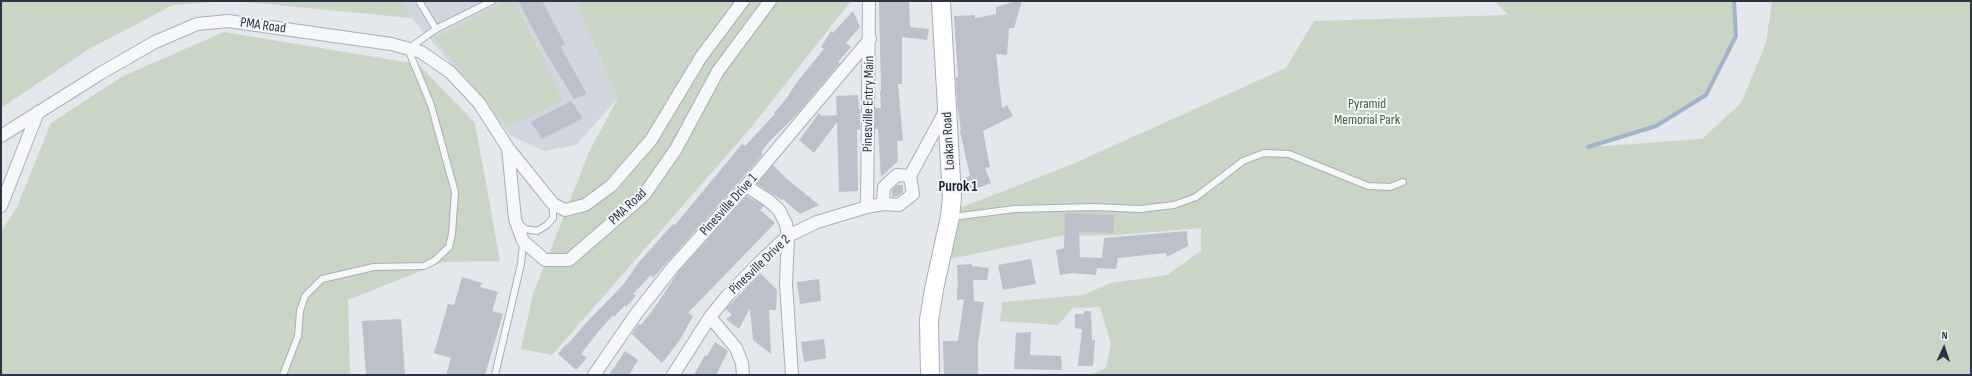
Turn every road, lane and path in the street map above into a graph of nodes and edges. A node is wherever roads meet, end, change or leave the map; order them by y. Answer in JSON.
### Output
{"nodes":[{"id":1,"x":419,"y":1,"type":"edge"},
{"id":2,"x":492,"y":1,"type":"edge"},
{"id":3,"x":743,"y":1,"type":"edge"},
{"id":4,"x":770,"y":1,"type":"edge"},
{"id":5,"x":869,"y":1,"type":"edge"},
{"id":6,"x":941,"y":1,"type":"edge"},
{"id":7,"x":436,"y":29,"type":"junction"},
{"id":8,"x":870,"y":39,"type":"junction"},
{"id":9,"x":408,"y":49,"type":"junction"},
{"id":10,"x":947,"y":108,"type":"junction"},
{"id":11,"x":38,"y":112,"type":"junction"},
{"id":12,"x":1,"y":136,"type":"edge"},
{"id":13,"x":508,"y":148,"type":"junction"},
{"id":14,"x":910,"y":176,"type":"junction"},
{"id":15,"x":1403,"y":182,"type":"dead end"},
{"id":16,"x":746,"y":186,"type":"junction"},
{"id":17,"x":554,"y":204,"type":"junction"},
{"id":18,"x":883,"y":204,"type":"junction"},
{"id":19,"x":1,"y":206,"type":"edge"},
{"id":20,"x":867,"y":207,"type":"junction"},
{"id":21,"x":950,"y":217,"type":"junction"},
{"id":22,"x":515,"y":219,"type":"junction"},
{"id":23,"x":788,"y":236,"type":"junction"},
{"id":24,"x":523,"y":241,"type":"junction"},
{"id":25,"x":710,"y":318,"type":"junction"},
{"id":26,"x":283,"y":375,"type":"edge"},
{"id":27,"x":495,"y":375,"type":"edge"},
{"id":28,"x":594,"y":375,"type":"edge"},
{"id":29,"x":673,"y":375,"type":"edge"},
{"id":30,"x":743,"y":375,"type":"edge"},
{"id":31,"x":792,"y":375,"type":"edge"},
{"id":32,"x":930,"y":375,"type":"edge"}],
"edges":[{"from":1,"to":7,"type":"lane"},
{"from":2,"to":7,"type":"lane"},
{"from":3,"to":17,"type":"street","name":"PMA Road"},
{"from":4,"to":24,"type":"street","name":"PMA Road"},
{"from":5,"to":8,"type":"street","name":"Pinesville Entry Main"},
{"from":6,"to":10,"type":"main road","name":"Loakan Road"},
{"from":7,"to":9,"type":"lane"},
{"from":8,"to":16,"type":"street","name":"Pinesville Drive 1"},
{"from":8,"to":20,"type":"street","name":"Pinesville Entry Main"},
{"from":9,"to":11,"type":"street","name":"PMA Road"},
{"from":9,"to":13,"type":"street","name":"PMA Road"},
{"from":9,"to":26,"type":"lane"},
{"from":10,"to":14,"type":"street"},
{"from":10,"to":21,"type":"main road","name":"Loakan Road"},
{"from":11,"to":12,"type":"street","name":"PMA Road"},
{"from":11,"to":19,"type":"street"},
{"from":13,"to":17,"type":"street","name":"PMA Road"},
{"from":13,"to":22,"type":"street","name":"PMA Road"},
{"from":14,"to":18,"type":"street"},
{"from":14,"to":18,"type":"street"},
{"from":15,"to":21,"type":"lane"},
{"from":16,"to":23,"type":"street"},
{"from":16,"to":28,"type":"street","name":"Pinesville Drive 1"},
{"from":17,"to":22,"type":"lane"},
{"from":18,"to":20,"type":"street","name":"Pinesville Drive 2"},
{"from":20,"to":23,"type":"street","name":"Pinesville Drive 2"},
{"from":21,"to":32,"type":"main road","name":"Loakan Road"},
{"from":22,"to":24,"type":"street","name":"PMA Road"},
{"from":23,"to":25,"type":"street","name":"Pinesville Drive 2"},
{"from":23,"to":31,"type":"street"},
{"from":24,"to":27,"type":"lane"},
{"from":25,"to":29,"type":"street","name":"Pinesville Drive 2"},
{"from":25,"to":30,"type":"street"}]}
